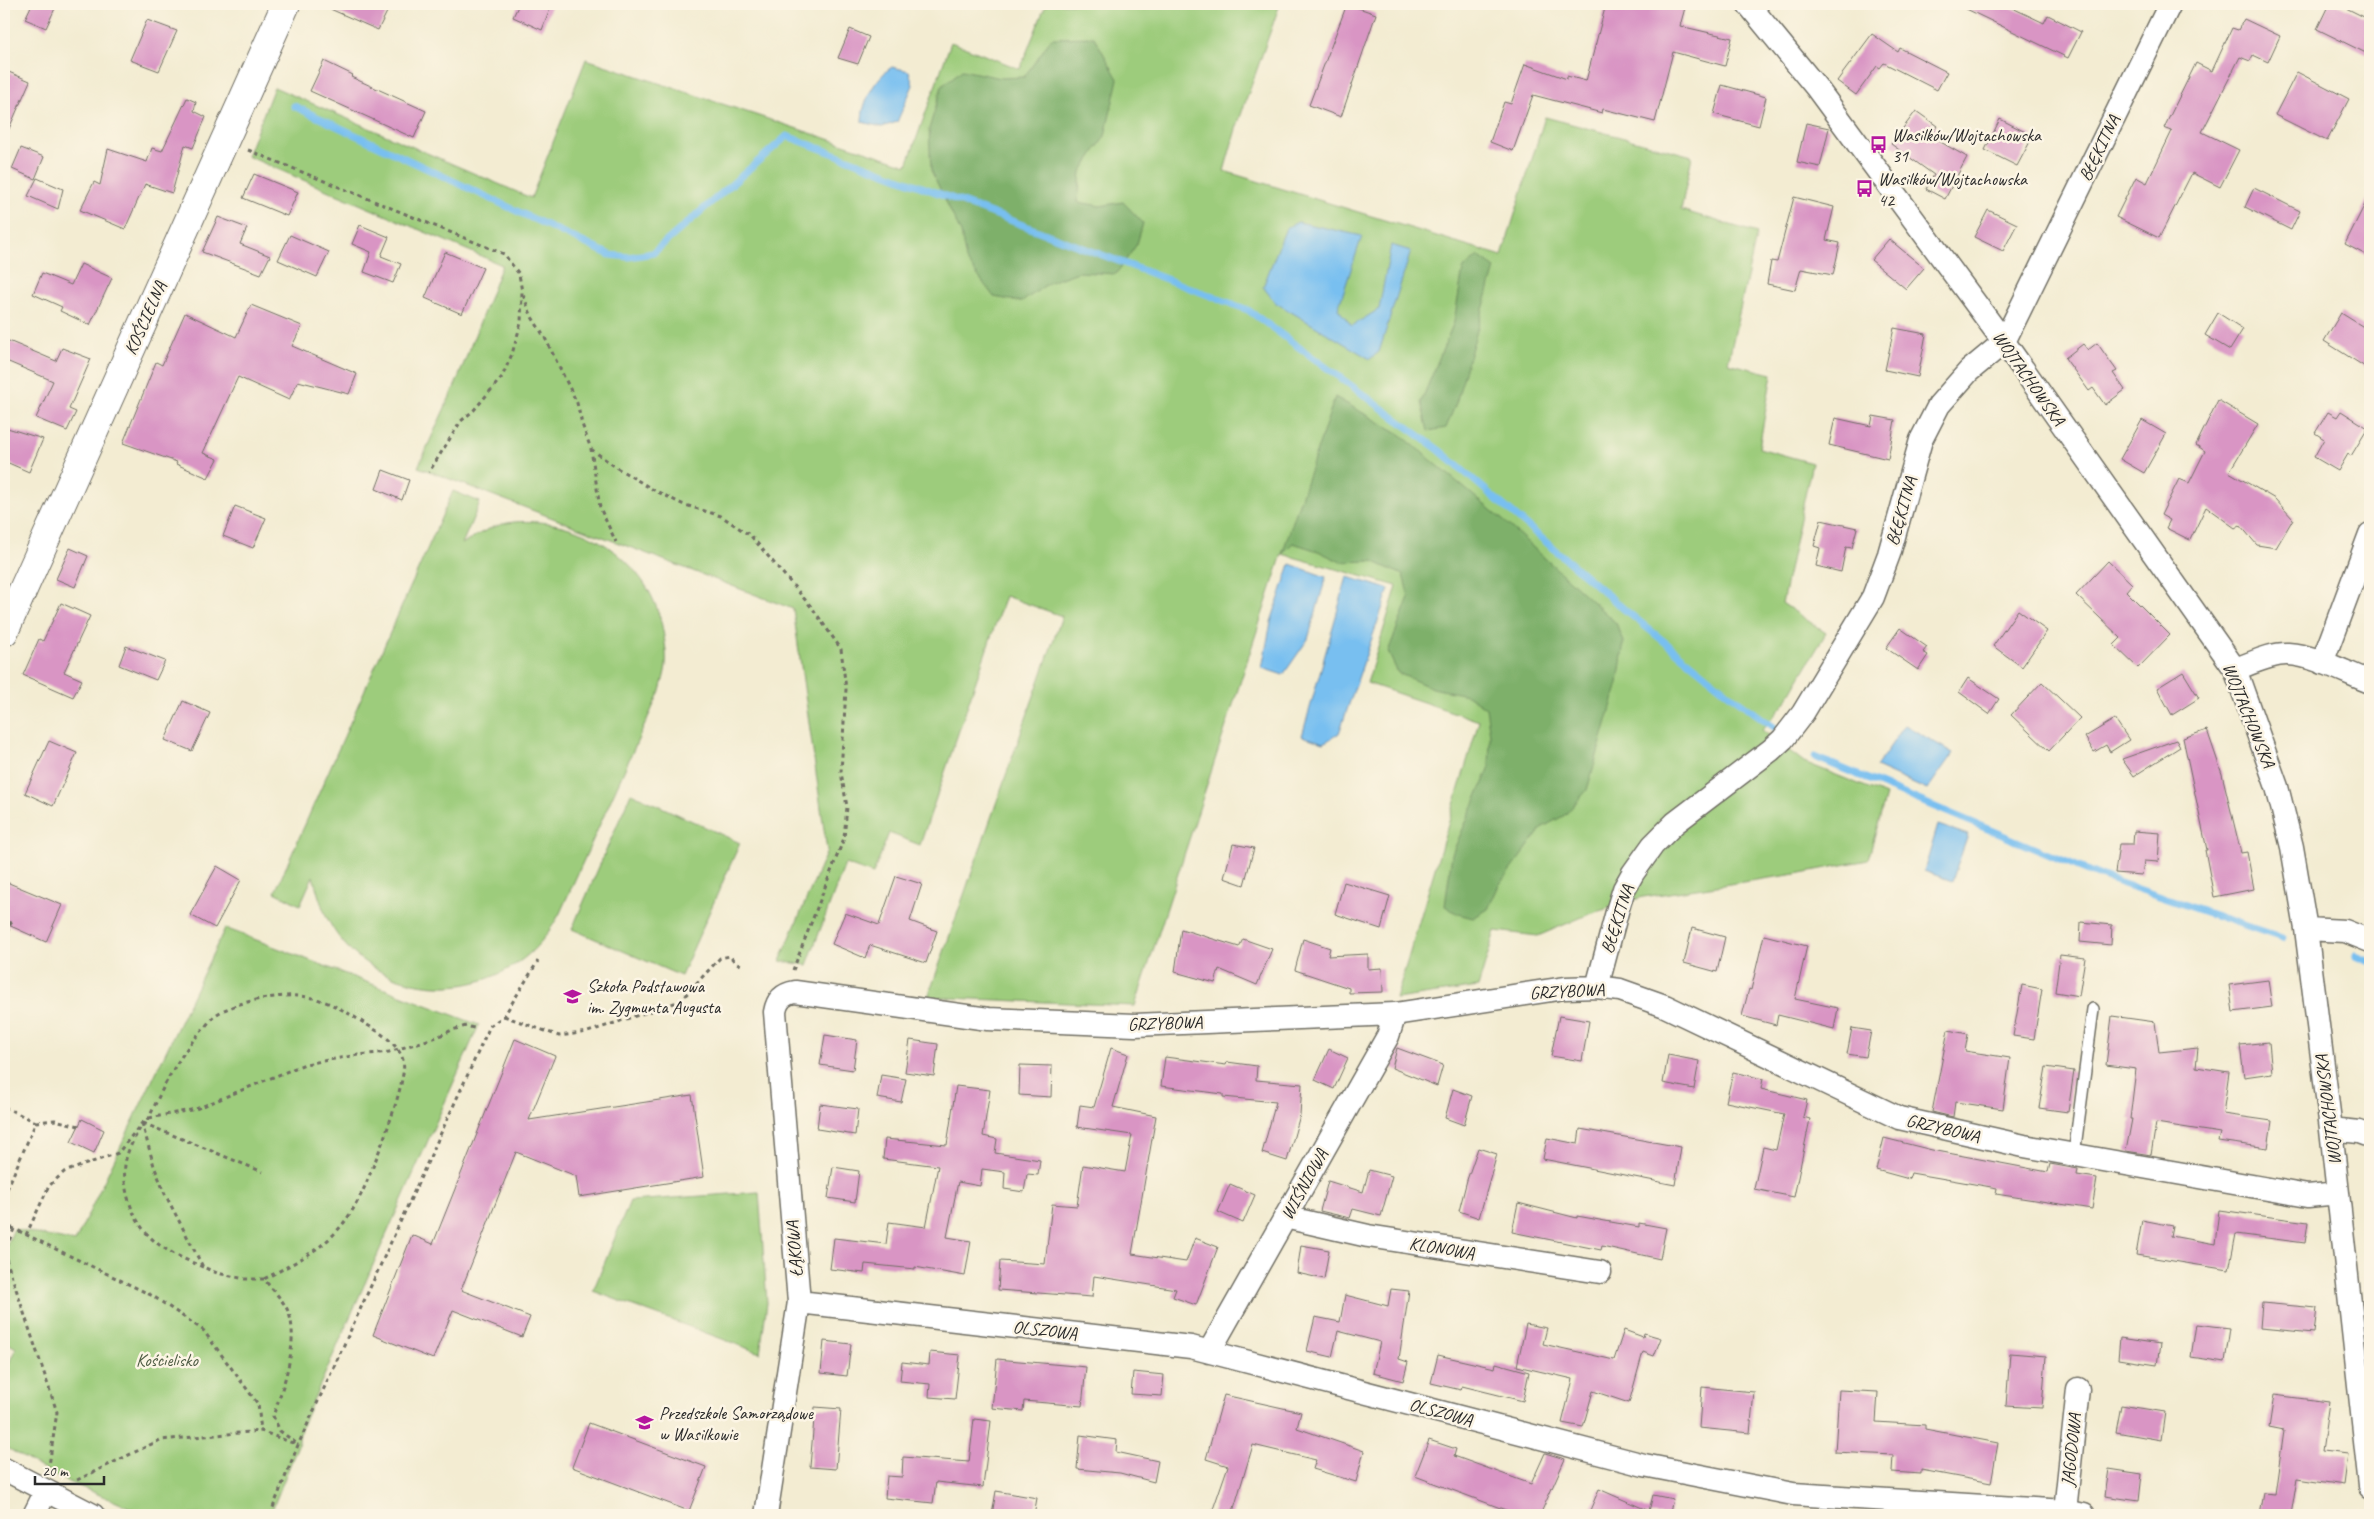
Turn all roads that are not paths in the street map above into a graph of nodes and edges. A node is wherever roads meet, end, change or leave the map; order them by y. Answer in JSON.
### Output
{"nodes":[{"id":1,"x":286,"y":4,"type":"edge"},
{"id":2,"x":1748,"y":4,"type":"edge"},
{"id":3,"x":2170,"y":4,"type":"edge"},
{"id":4,"x":2004,"y":342,"type":"junction"},
{"id":5,"x":2370,"y":534,"type":"edge"},
{"id":6,"x":4,"y":632,"type":"edge"},
{"id":7,"x":2322,"y":663,"type":"junction"},
{"id":8,"x":2235,"y":669,"type":"junction"},
{"id":9,"x":2370,"y":682,"type":"edge"},
{"id":10,"x":2306,"y":929,"type":"junction"},
{"id":11,"x":2370,"y":941,"type":"edge"},
{"id":12,"x":1597,"y":987,"type":"junction"},
{"id":13,"x":795,"y":992,"type":"joint"},
{"id":14,"x":2093,"y":1009,"type":"dead end"},
{"id":15,"x":1395,"y":1014,"type":"junction"},
{"id":16,"x":2331,"y":1129,"type":"junction"},
{"id":17,"x":2370,"y":1136,"type":"edge"},
{"id":18,"x":2074,"y":1155,"type":"junction"},
{"id":19,"x":2338,"y":1193,"type":"junction"},
{"id":20,"x":1285,"y":1217,"type":"junction"},
{"id":21,"x":1600,"y":1272,"type":"dead end"},
{"id":22,"x":799,"y":1302,"type":"junction"},
{"id":23,"x":1209,"y":1352,"type":"junction"},
{"id":24,"x":2078,"y":1389,"type":"dead end"},
{"id":25,"x":4,"y":1469,"type":"edge"},
{"id":26,"x":48,"y":1480,"type":"junction"},
{"id":27,"x":2370,"y":1486,"type":"edge"},
{"id":28,"x":2074,"y":1513,"type":"edge"},
{"id":29,"x":34,"y":1515,"type":"edge"},
{"id":30,"x":93,"y":1515,"type":"edge"},
{"id":31,"x":766,"y":1515,"type":"edge"}],
"edges":[{"from":1,"to":6,"type":"street","name":"KOŚCIELNA"},
{"from":2,"to":4,"type":"street","name":"WOJTACHOWSKA"},
{"from":3,"to":4,"type":"street","name":"BŁĘKITNA"},
{"from":4,"to":8,"type":"street","name":"WOJTACHOWSKA"},
{"from":4,"to":12,"type":"street","name":"BŁĘKITNA"},
{"from":5,"to":7,"type":"street"},
{"from":7,"to":8,"type":"street"},
{"from":7,"to":9,"type":"street"},
{"from":8,"to":10,"type":"street","name":"WOJTACHOWSKA"},
{"from":10,"to":11,"type":"street"},
{"from":10,"to":16,"type":"street","name":"WOJTACHOWSKA"},
{"from":12,"to":15,"type":"street","name":"GRZYBOWA"},
{"from":12,"to":18,"type":"street","name":"GRZYBOWA"},
{"from":13,"to":15,"type":"street","name":"GRZYBOWA"},
{"from":13,"to":22,"type":"street","name":"ŁĄKOWA"},
{"from":14,"to":18,"type":"lane"},
{"from":15,"to":20,"type":"street","name":"WIŚNIOWA"},
{"from":16,"to":17,"type":"street"},
{"from":16,"to":19,"type":"street","name":"WOJTACHOWSKA"},
{"from":18,"to":19,"type":"street","name":"GRZYBOWA"},
{"from":19,"to":27,"type":"street","name":"WOJTACHOWSKA"},
{"from":20,"to":21,"type":"street","name":"KLONOWA"},
{"from":20,"to":23,"type":"street","name":"WIŚNIOWA"},
{"from":22,"to":23,"type":"street","name":"OLSZOWA"},
{"from":22,"to":31,"type":"street","name":"ŁĄKOWA"},
{"from":23,"to":28,"type":"street","name":"OLSZOWA"},
{"from":24,"to":28,"type":"street","name":"JAGODOWA"},
{"from":25,"to":26,"type":"street"},
{"from":26,"to":29,"type":"street"},
{"from":26,"to":30,"type":"street"}]}
